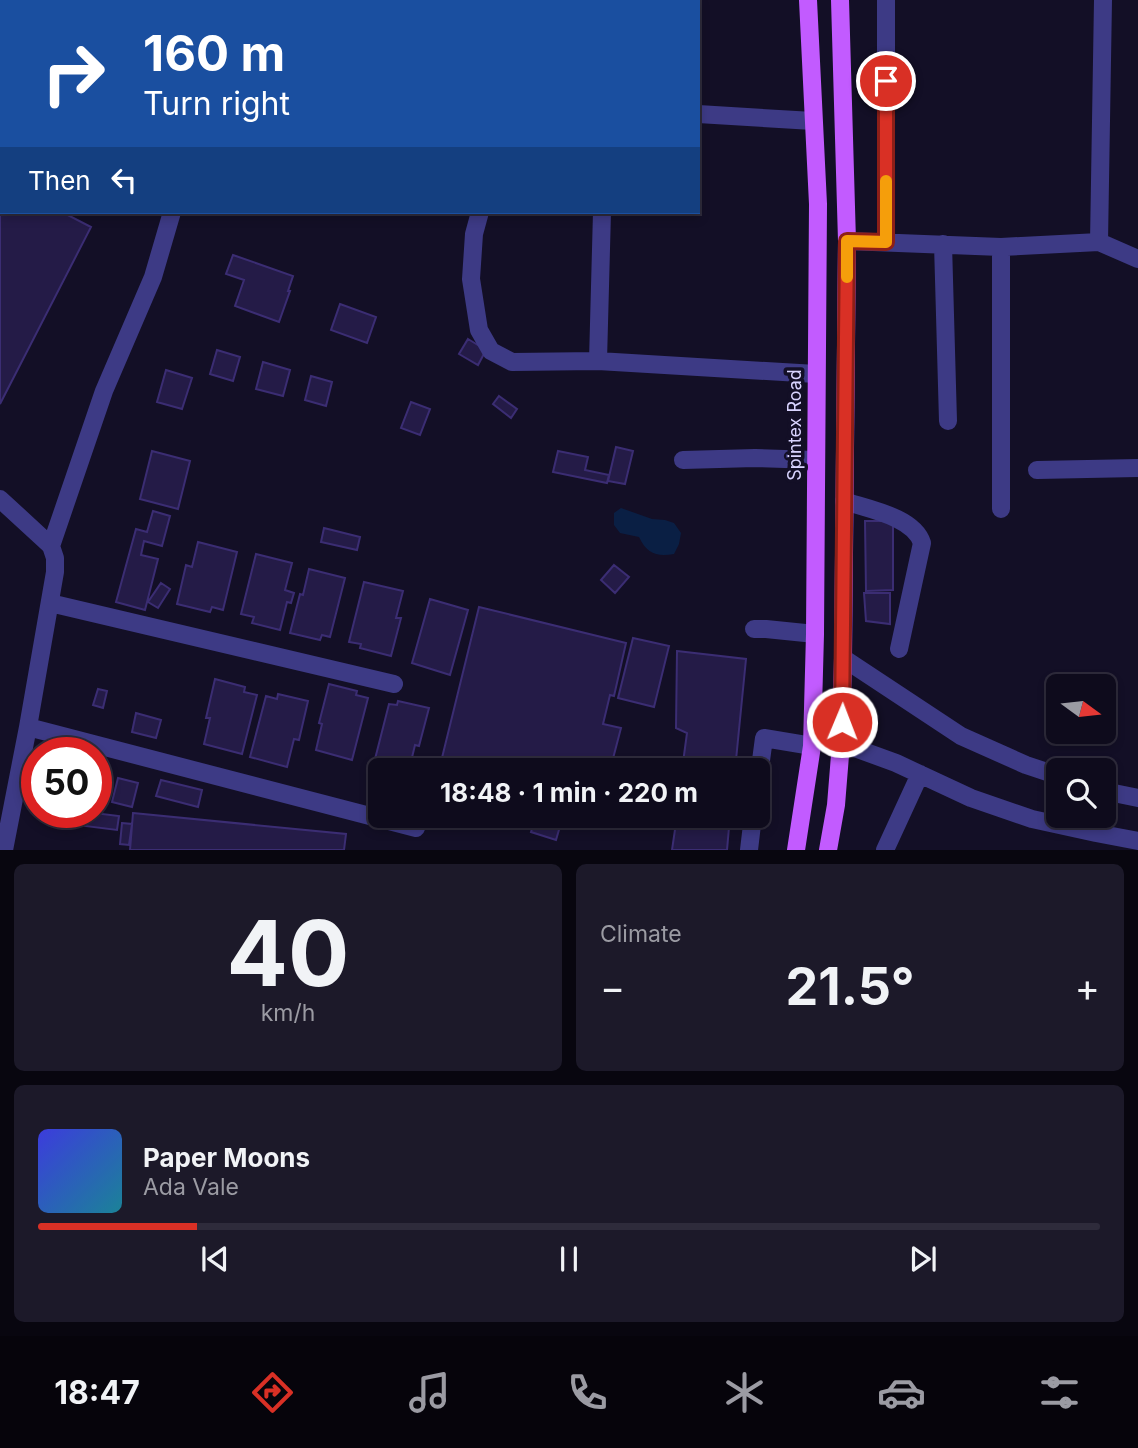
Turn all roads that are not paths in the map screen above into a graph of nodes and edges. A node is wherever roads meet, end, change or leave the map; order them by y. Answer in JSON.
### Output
{"nodes":[{"id":1,"x":808,"y":0,"type":"edge"},
{"id":2,"x":841,"y":0,"type":"edge"},
{"id":3,"x":886,"y":0,"type":"edge"},
{"id":4,"x":1103,"y":0,"type":"edge"},
{"id":5,"x":700,"y":114,"type":"edge"},
{"id":6,"x":813,"y":121,"type":"junction"},
{"id":7,"x":171,"y":214,"type":"edge"},
{"id":8,"x":479,"y":214,"type":"edge"},
{"id":9,"x":601,"y":214,"type":"edge"},
{"id":10,"x":847,"y":241,"type":"junction"},
{"id":11,"x":886,"y":242,"type":"junction"},
{"id":12,"x":1099,"y":242,"type":"junction"},
{"id":13,"x":943,"y":244,"type":"junction"},
{"id":14,"x":1001,"y":247,"type":"junction"},
{"id":15,"x":1138,"y":257,"type":"edge"},
{"id":16,"x":598,"y":361,"type":"junction"},
{"id":17,"x":816,"y":374,"type":"junction"},
{"id":18,"x":948,"y":421,"type":"dead end"},
{"id":19,"x":683,"y":460,"type":"dead end"},
{"id":20,"x":815,"y":460,"type":"junction"},
{"id":21,"x":1138,"y":468,"type":"edge"},
{"id":22,"x":1037,"y":470,"type":"dead end"},
{"id":23,"x":0,"y":499,"type":"edge"},
{"id":24,"x":844,"y":501,"type":"junction"},
{"id":25,"x":1001,"y":509,"type":"dead end"},
{"id":26,"x":51,"y":546,"type":"junction"},
{"id":27,"x":50,"y":603,"type":"junction"},
{"id":28,"x":754,"y":629,"type":"dead end"},
{"id":29,"x":815,"y":634,"type":"junction"},
{"id":30,"x":899,"y":649,"type":"dead end"},
{"id":31,"x":843,"y":658,"type":"junction"},
{"id":32,"x":394,"y":684,"type":"dead end"},
{"id":33,"x":28,"y":727,"type":"junction"},
{"id":34,"x":841,"y":744,"type":"junction"},
{"id":35,"x":812,"y":746,"type":"junction"},
{"id":36,"x":761,"y":758,"type":"edge"},
{"id":37,"x":1046,"y":772,"type":"edge"},
{"id":38,"x":920,"y":774,"type":"junction"},
{"id":39,"x":1116,"y":793,"type":"edge"},
{"id":40,"x":1138,"y":798,"type":"edge"},
{"id":41,"x":368,"y":816,"type":"edge"},
{"id":42,"x":751,"y":828,"type":"edge"},
{"id":43,"x":1138,"y":841,"type":"edge"},
{"id":44,"x":4,"y":849,"type":"edge"},
{"id":45,"x":748,"y":849,"type":"edge"},
{"id":46,"x":796,"y":849,"type":"edge"},
{"id":47,"x":828,"y":849,"type":"edge"},
{"id":48,"x":885,"y":849,"type":"edge"}],
"edges":[{"from":1,"to":6,"type":"main road","name":"Spintex Road"},
{"from":2,"to":10,"type":"main road"},
{"from":3,"to":11,"type":"street"},
{"from":4,"to":12,"type":"street"},
{"from":5,"to":6,"type":"street"},
{"from":6,"to":17,"type":"main road","name":"Spintex Road"},
{"from":7,"to":26,"type":"street"},
{"from":8,"to":16,"type":"street"},
{"from":9,"to":16,"type":"street"},
{"from":10,"to":11,"type":"street"},
{"from":10,"to":24,"type":"main road"},
{"from":11,"to":13,"type":"street"},
{"from":12,"to":14,"type":"street"},
{"from":12,"to":15,"type":"street"},
{"from":13,"to":14,"type":"street"},
{"from":13,"to":18,"type":"street"},
{"from":14,"to":25,"type":"street"},
{"from":16,"to":17,"type":"street"},
{"from":17,"to":20,"type":"main road","name":"Spintex Road"},
{"from":19,"to":20,"type":"street"},
{"from":20,"to":29,"type":"main road","name":"Spintex Road"},
{"from":21,"to":22,"type":"street"},
{"from":23,"to":26,"type":"street"},
{"from":24,"to":30,"type":"street"},
{"from":24,"to":31,"type":"main road"},
{"from":26,"to":27,"type":"street"},
{"from":27,"to":32,"type":"street"},
{"from":27,"to":33,"type":"street"},
{"from":28,"to":29,"type":"street"},
{"from":29,"to":35,"type":"main road","name":"Spintex Road"},
{"from":31,"to":34,"type":"main road"},
{"from":31,"to":37,"type":"street"},
{"from":33,"to":41,"type":"street"},
{"from":33,"to":44,"type":"street"},
{"from":34,"to":38,"type":"street"},
{"from":34,"to":47,"type":"main road"},
{"from":35,"to":36,"type":"street"},
{"from":35,"to":46,"type":"main road","name":"Spintex Road"},
{"from":38,"to":43,"type":"street"},
{"from":38,"to":48,"type":"street"},
{"from":39,"to":40,"type":"street"},
{"from":42,"to":45,"type":"street"}]}
